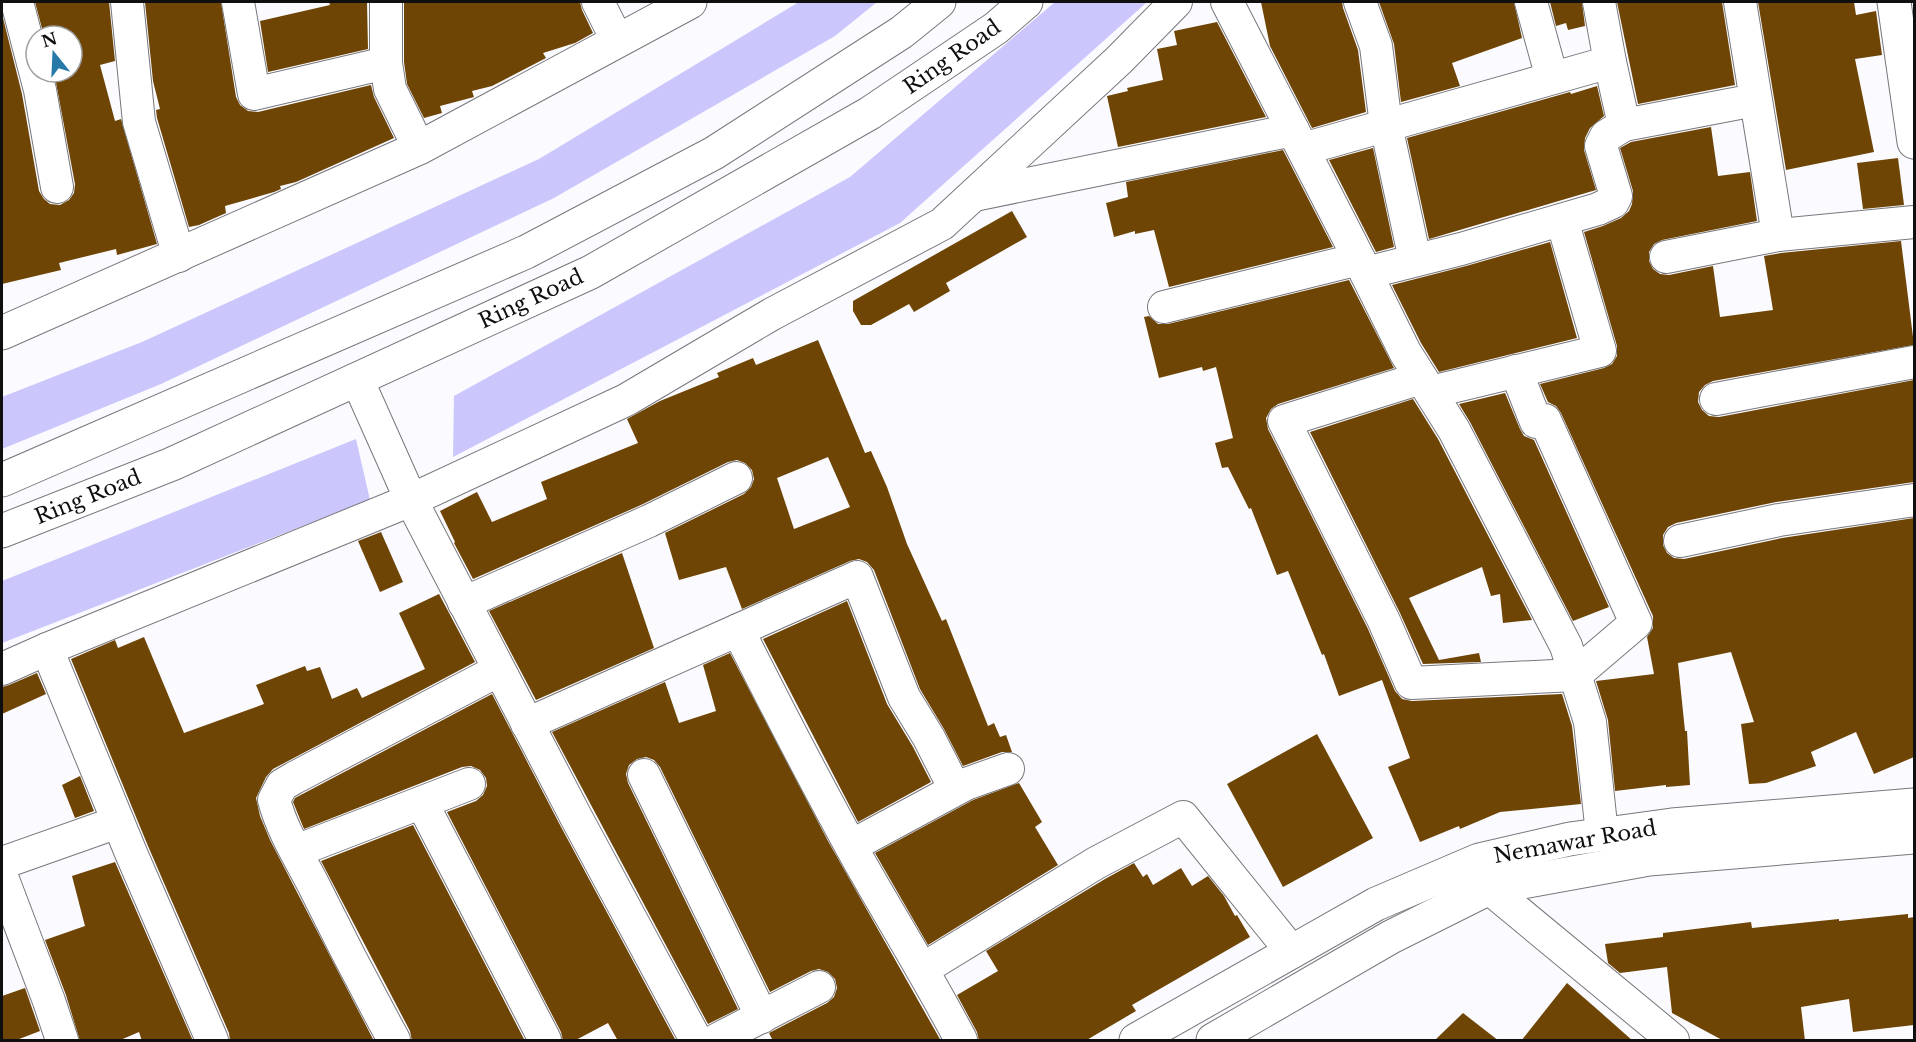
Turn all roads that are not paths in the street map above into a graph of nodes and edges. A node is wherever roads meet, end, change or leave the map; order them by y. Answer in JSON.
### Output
{"nodes":[{"id":1,"x":17,"y":2,"type":"edge"},
{"id":2,"x":127,"y":2,"type":"edge"},
{"id":3,"x":238,"y":2,"type":"edge"},
{"id":4,"x":386,"y":2,"type":"edge"},
{"id":5,"x":598,"y":2,"type":"edge"},
{"id":6,"x":690,"y":2,"type":"edge"},
{"id":7,"x":939,"y":2,"type":"edge"},
{"id":8,"x":1026,"y":2,"type":"edge"},
{"id":9,"x":1176,"y":2,"type":"edge"},
{"id":10,"x":1227,"y":2,"type":"edge"},
{"id":11,"x":1360,"y":2,"type":"edge"},
{"id":12,"x":1531,"y":2,"type":"edge"},
{"id":13,"x":1599,"y":2,"type":"edge"},
{"id":14,"x":1740,"y":2,"type":"edge"},
{"id":15,"x":1894,"y":2,"type":"edge"},
{"id":16,"x":617,"y":40,"type":"junction"},
{"id":17,"x":1610,"y":62,"type":"junction"},
{"id":18,"x":386,"y":63,"type":"junction"},
{"id":19,"x":1552,"y":78,"type":"junction"},
{"id":20,"x":1755,"y":100,"type":"junction"},
{"id":21,"x":1386,"y":125,"type":"junction"},
{"id":22,"x":1624,"y":125,"type":"junction"},
{"id":23,"x":1298,"y":139,"type":"junction"},
{"id":24,"x":1914,"y":142,"type":"edge"},
{"id":25,"x":419,"y":148,"type":"junction"},
{"id":26,"x":57,"y":187,"type":"dead end"},
{"id":27,"x":974,"y":195,"type":"junction"},
{"id":28,"x":1562,"y":220,"type":"junction"},
{"id":29,"x":1914,"y":222,"type":"edge"},
{"id":30,"x":1778,"y":235,"type":"junction"},
{"id":31,"x":179,"y":256,"type":"junction"},
{"id":32,"x":1666,"y":257,"type":"dead end"},
{"id":33,"x":1415,"y":260,"type":"junction"},
{"id":34,"x":1362,"y":266,"type":"junction"},
{"id":35,"x":1164,"y":308,"type":"dead end"},
{"id":36,"x":2,"y":333,"type":"edge"},
{"id":37,"x":1914,"y":362,"type":"edge"},
{"id":38,"x":1516,"y":371,"type":"junction"},
{"id":39,"x":357,"y":379,"type":"junction"},
{"id":40,"x":1426,"y":385,"type":"junction"},
{"id":41,"x":1716,"y":399,"type":"dead end"},
{"id":42,"x":736,"y":478,"type":"dead end"},
{"id":43,"x":2,"y":480,"type":"edge"},
{"id":44,"x":411,"y":500,"type":"junction"},
{"id":45,"x":1914,"y":500,"type":"edge"},
{"id":46,"x":2,"y":531,"type":"edge"},
{"id":47,"x":1680,"y":541,"type":"dead end"},
{"id":48,"x":464,"y":603,"type":"junction"},
{"id":49,"x":738,"y":630,"type":"junction"},
{"id":50,"x":47,"y":649,"type":"junction"},
{"id":51,"x":2,"y":669,"type":"edge"},
{"id":52,"x":499,"y":670,"type":"junction"},
{"id":53,"x":1575,"y":675,"type":"junction"},
{"id":54,"x":527,"y":724,"type":"junction"},
{"id":55,"x":1008,"y":769,"type":"dead end"},
{"id":56,"x":644,"y":774,"type":"dead end"},
{"id":57,"x":469,"y":784,"type":"dead end"},
{"id":58,"x":955,"y":789,"type":"junction"},
{"id":59,"x":422,"y":803,"type":"junction"},
{"id":60,"x":1914,"y":805,"type":"edge"},
{"id":61,"x":118,"y":822,"type":"junction"},
{"id":62,"x":1602,"y":834,"type":"junction"},
{"id":63,"x":1914,"y":837,"type":"edge"},
{"id":64,"x":851,"y":846,"type":"junction"},
{"id":65,"x":296,"y":851,"type":"junction"},
{"id":66,"x":2,"y":864,"type":"edge"},
{"id":67,"x":1484,"y":874,"type":"junction"},
{"id":68,"x":2,"y":877,"type":"edge"},
{"id":69,"x":1376,"y":904,"type":"junction"},
{"id":70,"x":1391,"y":937,"type":"junction"},
{"id":71,"x":1292,"y":952,"type":"junction"},
{"id":72,"x":923,"y":969,"type":"junction"},
{"id":73,"x":819,"y":987,"type":"dead end"},
{"id":74,"x":762,"y":1017,"type":"junction"},
{"id":75,"x":62,"y":1041,"type":"edge"},
{"id":76,"x":212,"y":1041,"type":"edge"},
{"id":77,"x":394,"y":1041,"type":"edge"},
{"id":78,"x":544,"y":1041,"type":"edge"},
{"id":79,"x":696,"y":1041,"type":"edge"},
{"id":80,"x":716,"y":1041,"type":"edge"},
{"id":81,"x":961,"y":1041,"type":"edge"},
{"id":82,"x":1136,"y":1041,"type":"edge"},
{"id":83,"x":1213,"y":1041,"type":"edge"},
{"id":84,"x":1673,"y":1041,"type":"edge"}],
"edges":[{"from":1,"to":26,"type":"street"},
{"from":2,"to":31,"type":"street"},
{"from":3,"to":18,"type":"street"},
{"from":4,"to":18,"type":"street"},
{"from":5,"to":16,"type":"street"},
{"from":6,"to":16,"type":"main road"},
{"from":7,"to":43,"type":"main road"},
{"from":8,"to":39,"type":"main road","name":"Ring Road"},
{"from":9,"to":27,"type":"street"},
{"from":10,"to":23,"type":"street"},
{"from":11,"to":21,"type":"street"},
{"from":12,"to":19,"type":"street"},
{"from":13,"to":17,"type":"street"},
{"from":14,"to":20,"type":"street"},
{"from":15,"to":24,"type":"main road"},
{"from":16,"to":25,"type":"main road"},
{"from":17,"to":19,"type":"street"},
{"from":17,"to":22,"type":"street"},
{"from":18,"to":25,"type":"street"},
{"from":19,"to":21,"type":"street"},
{"from":20,"to":22,"type":"street"},
{"from":20,"to":30,"type":"street"},
{"from":21,"to":23,"type":"street"},
{"from":21,"to":33,"type":"street"},
{"from":22,"to":28,"type":"street"},
{"from":23,"to":27,"type":"street"},
{"from":23,"to":34,"type":"street"},
{"from":25,"to":31,"type":"main road"},
{"from":27,"to":44,"type":"street"},
{"from":28,"to":33,"type":"street"},
{"from":28,"to":38,"type":"street"},
{"from":29,"to":30,"type":"street"},
{"from":30,"to":32,"type":"street"},
{"from":31,"to":36,"type":"main road"},
{"from":33,"to":34,"type":"street"},
{"from":34,"to":35,"type":"street"},
{"from":34,"to":40,"type":"street"},
{"from":37,"to":41,"type":"street"},
{"from":38,"to":40,"type":"street"},
{"from":38,"to":53,"type":"street"},
{"from":39,"to":44,"type":"street"},
{"from":39,"to":46,"type":"main road","name":"Ring Road"},
{"from":40,"to":53,"type":"street"},
{"from":40,"to":53,"type":"street"},
{"from":42,"to":48,"type":"street"},
{"from":44,"to":48,"type":"street"},
{"from":44,"to":50,"type":"street"},
{"from":45,"to":47,"type":"street"},
{"from":48,"to":52,"type":"street"},
{"from":49,"to":54,"type":"street"},
{"from":49,"to":58,"type":"street"},
{"from":49,"to":64,"type":"street"},
{"from":50,"to":51,"type":"street"},
{"from":50,"to":61,"type":"street"},
{"from":52,"to":54,"type":"street"},
{"from":52,"to":65,"type":"street"},
{"from":53,"to":62,"type":"street"},
{"from":54,"to":79,"type":"street"},
{"from":55,"to":58,"type":"street"},
{"from":56,"to":74,"type":"street"},
{"from":57,"to":59,"type":"street"},
{"from":58,"to":64,"type":"street"},
{"from":59,"to":65,"type":"street"},
{"from":59,"to":78,"type":"street"},
{"from":60,"to":62,"type":"main road","name":"Nemawar Road"},
{"from":61,"to":66,"type":"street"},
{"from":61,"to":76,"type":"street"},
{"from":62,"to":67,"type":"main road","name":"Nemawar Road"},
{"from":63,"to":67,"type":"main road","name":"Nemawar Road"},
{"from":64,"to":72,"type":"street"},
{"from":65,"to":77,"type":"street"},
{"from":67,"to":69,"type":"main road","name":"Nemawar Road"},
{"from":67,"to":70,"type":"main road","name":"Nemawar Road"},
{"from":67,"to":84,"type":"street"},
{"from":68,"to":75,"type":"street"},
{"from":69,"to":70,"type":"main road"},
{"from":69,"to":71,"type":"main road","name":"Nemawar Road"},
{"from":70,"to":83,"type":"main road","name":"Nemawar Road"},
{"from":71,"to":72,"type":"street"},
{"from":71,"to":82,"type":"main road","name":"Nemawar Road"},
{"from":72,"to":81,"type":"street"},
{"from":73,"to":74,"type":"street"},
{"from":74,"to":80,"type":"street"}]}
